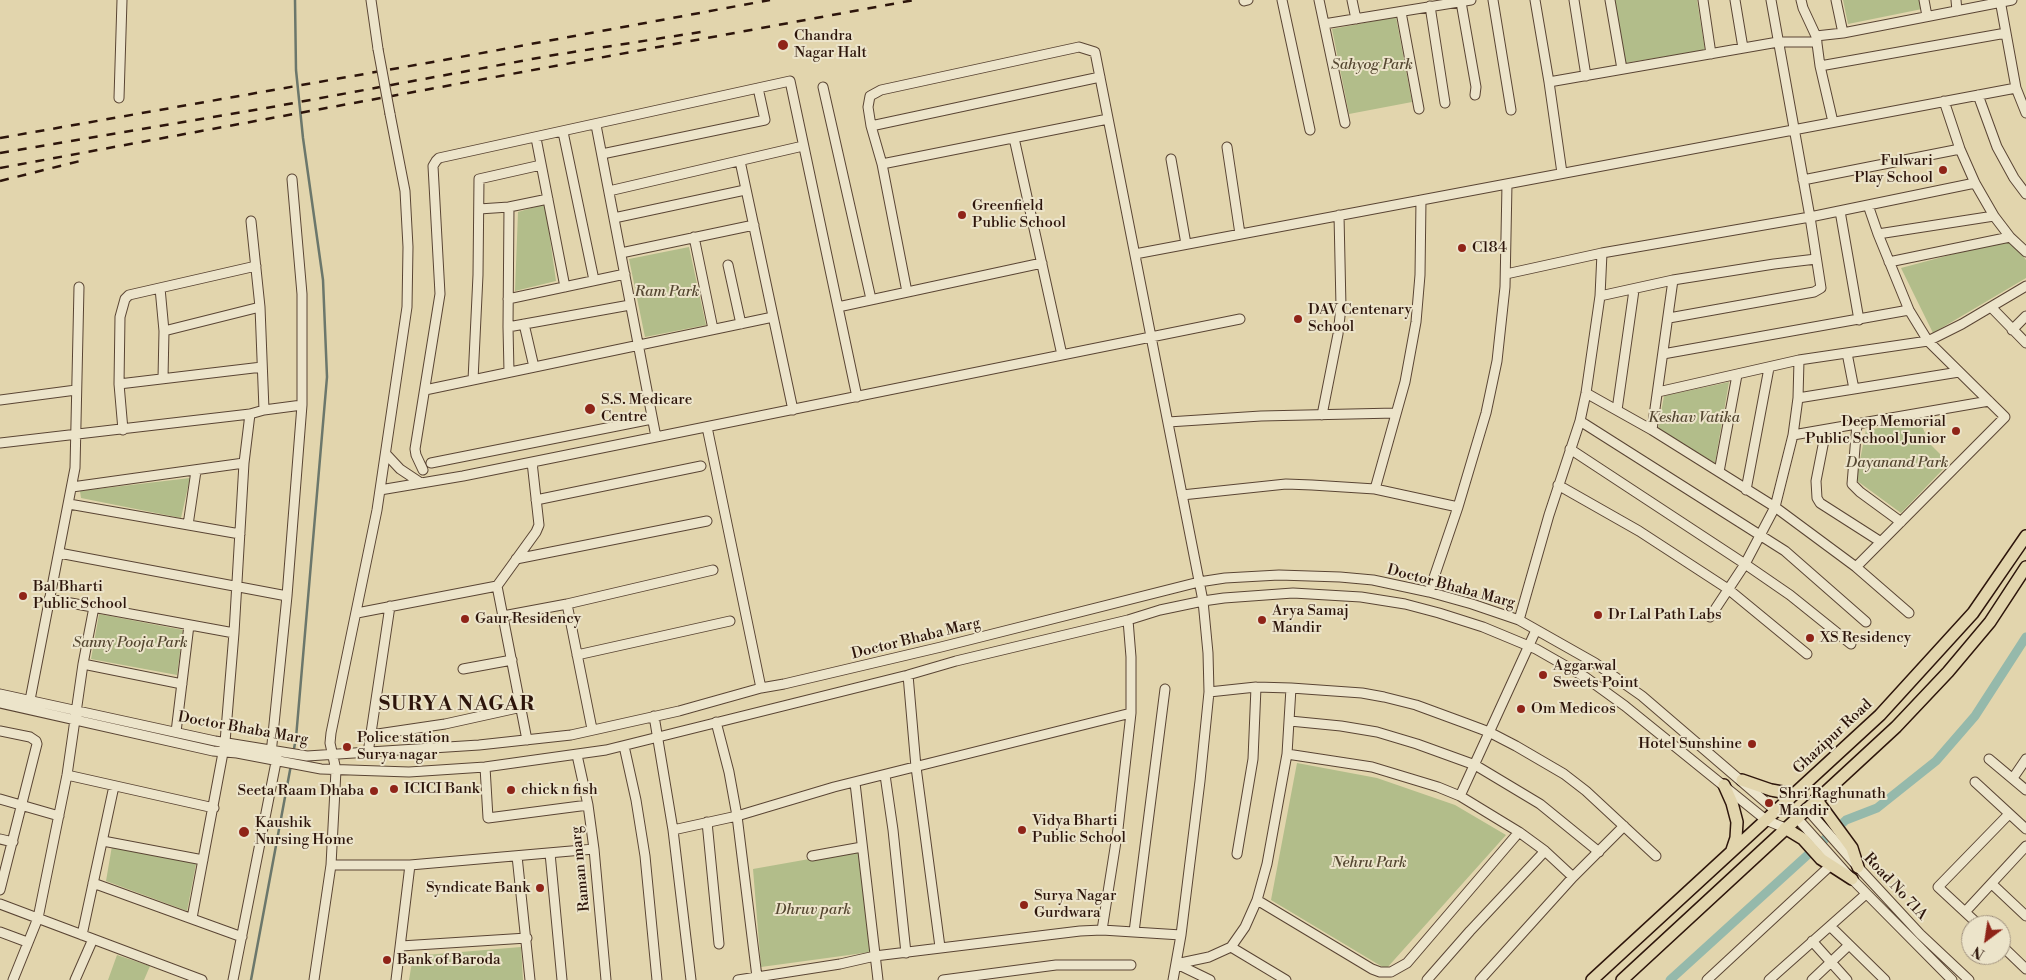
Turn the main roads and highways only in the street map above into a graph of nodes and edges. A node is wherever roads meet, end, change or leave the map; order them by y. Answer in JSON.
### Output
{"nodes":[{"id":1,"x":2026,"y":536,"type":"edge"},
{"id":2,"x":2026,"y":567,"type":"edge"},
{"id":3,"x":1737,"y":777,"type":"road end"},
{"id":4,"x":1810,"y":779,"type":"junction"},
{"id":5,"x":1724,"y":785,"type":"road end"},
{"id":6,"x":1793,"y":794,"type":"junction"},
{"id":7,"x":1819,"y":797,"type":"junction"},
{"id":8,"x":1785,"y":828,"type":"junction"},
{"id":9,"x":1732,"y":852,"type":"junction"},
{"id":10,"x":1858,"y":867,"type":"road end"},
{"id":11,"x":1852,"y":879,"type":"road end"},
{"id":12,"x":1592,"y":980,"type":"edge"},
{"id":13,"x":1622,"y":980,"type":"edge"}],
"edges":[{"from":1,"to":4,"type":"main road","name":"Ghazipur Road"},
{"from":2,"to":7,"type":"main road"},
{"from":3,"to":6,"type":"main road"},
{"from":4,"to":6,"type":"main road","name":"Ghazipur Road"},
{"from":4,"to":7,"type":"main road"},
{"from":5,"to":9,"type":"main road"},
{"from":6,"to":9,"type":"main road","name":"Ghazipur Road"},
{"from":7,"to":8,"type":"main road"},
{"from":7,"to":10,"type":"main road"},
{"from":8,"to":11,"type":"main road"},
{"from":8,"to":13,"type":"main road"},
{"from":9,"to":12,"type":"main road","name":"Ghazipur Road"}]}
